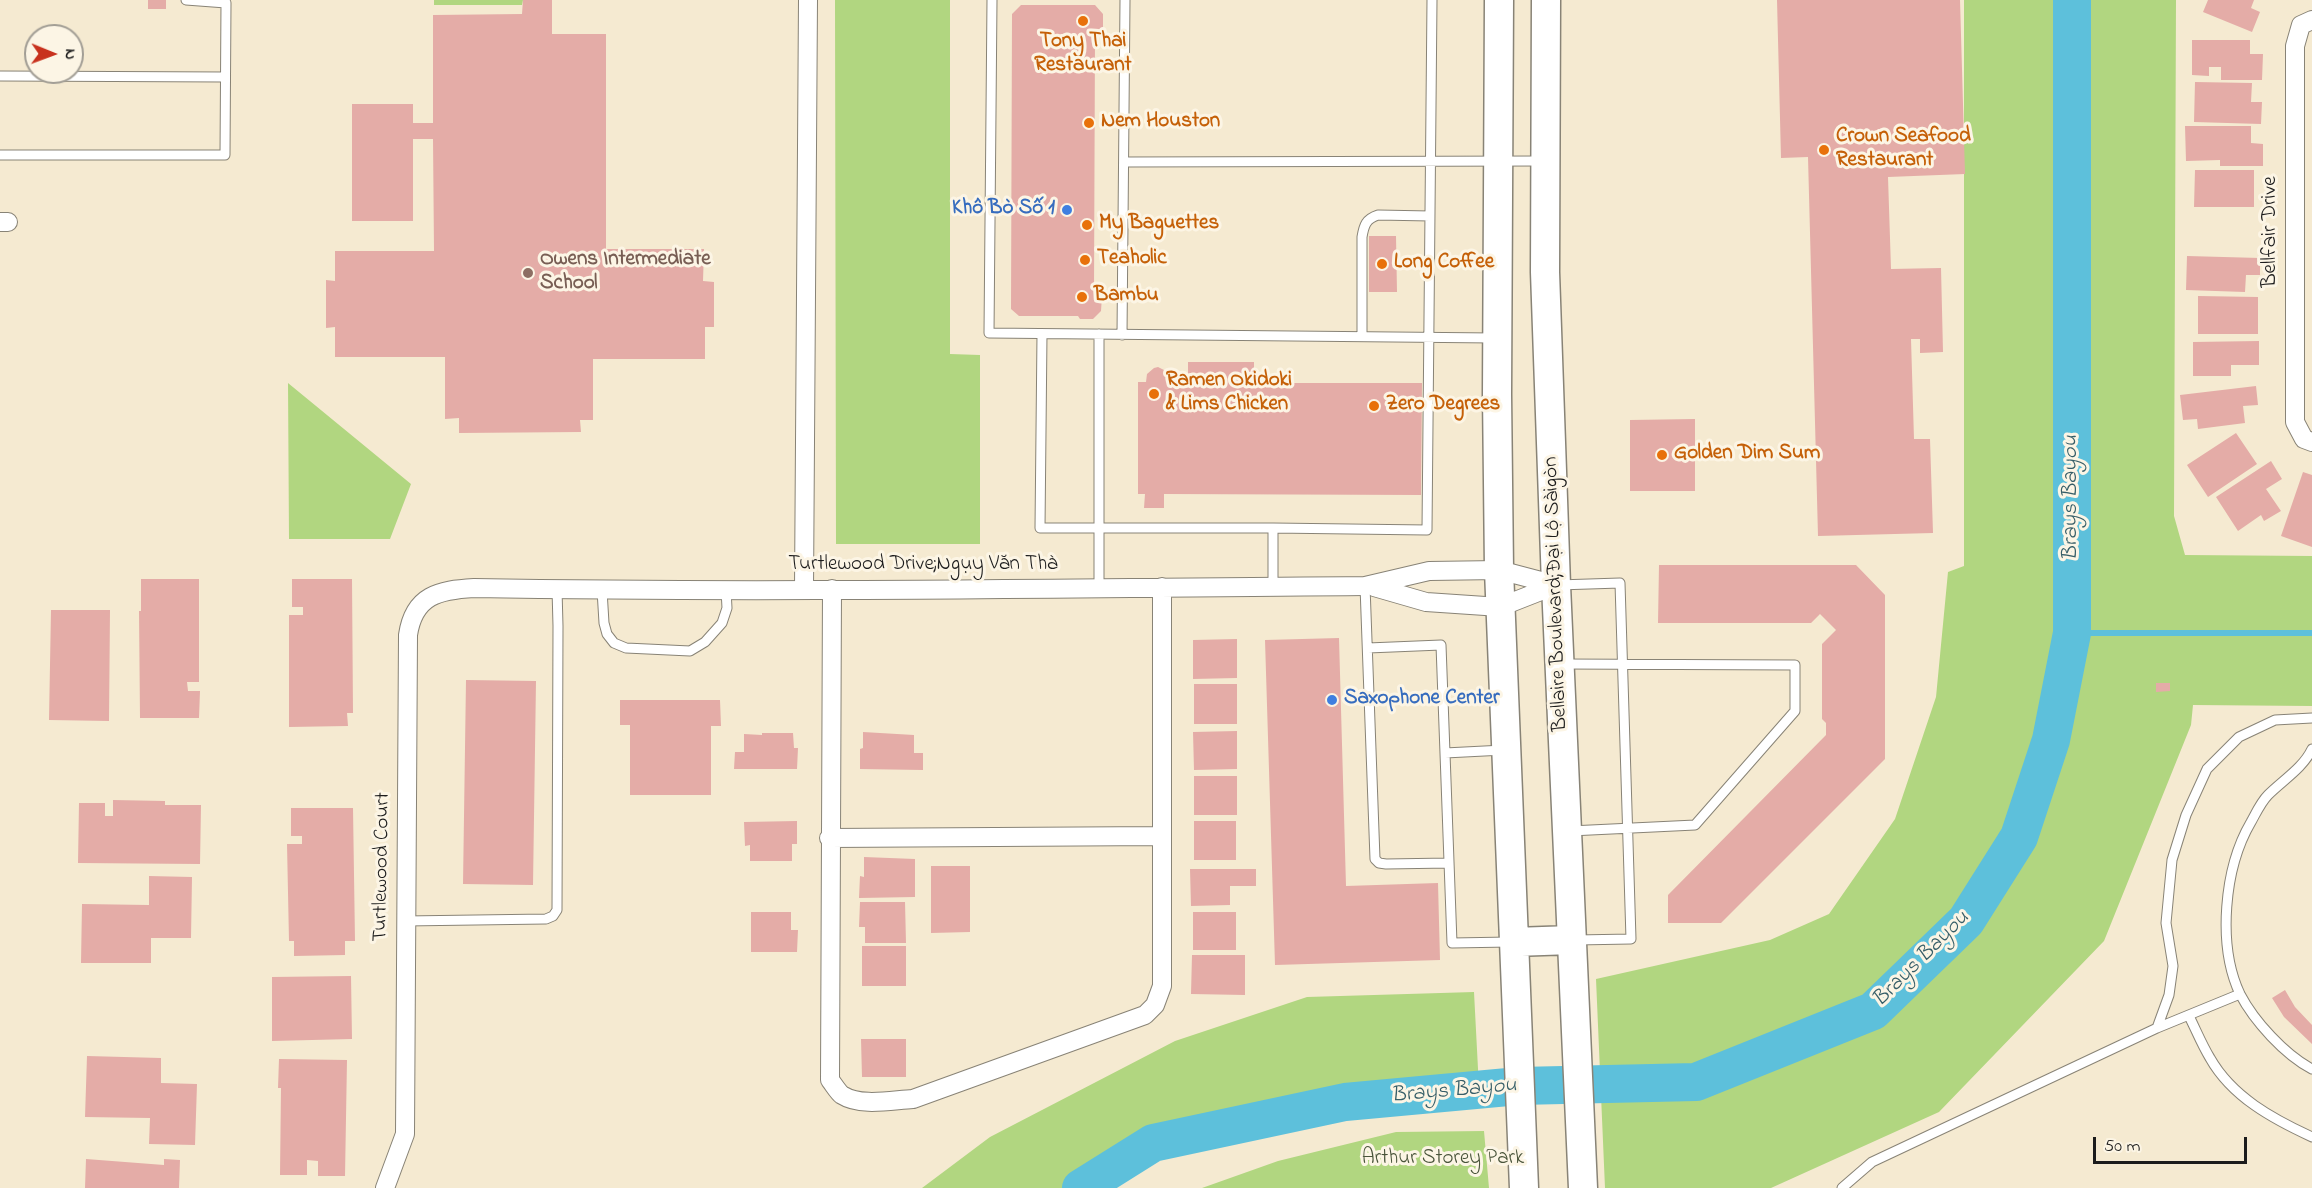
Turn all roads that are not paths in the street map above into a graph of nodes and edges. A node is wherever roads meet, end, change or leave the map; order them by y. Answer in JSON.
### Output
{"nodes":[{"id":1,"x":186,"y":0,"type":"edge"},
{"id":2,"x":808,"y":0,"type":"edge"},
{"id":3,"x":992,"y":0,"type":"edge"},
{"id":4,"x":1125,"y":0,"type":"edge"},
{"id":5,"x":1432,"y":0,"type":"edge"},
{"id":6,"x":1499,"y":0,"type":"edge"},
{"id":7,"x":1546,"y":0,"type":"edge"},
{"id":8,"x":2306,"y":22,"type":"edge"},
{"id":9,"x":0,"y":76,"type":"edge"},
{"id":10,"x":225,"y":77,"type":"junction"},
{"id":11,"x":0,"y":155,"type":"edge"},
{"id":12,"x":1430,"y":161,"type":"junction"},
{"id":13,"x":1498,"y":161,"type":"junction"},
{"id":14,"x":1545,"y":161,"type":"junction"},
{"id":15,"x":1124,"y":162,"type":"junction"},
{"id":16,"x":1430,"y":216,"type":"junction"},
{"id":17,"x":2303,"y":230,"type":"edge"},
{"id":18,"x":1042,"y":334,"type":"junction"},
{"id":19,"x":1099,"y":334,"type":"junction"},
{"id":20,"x":1122,"y":335,"type":"junction"},
{"id":21,"x":1362,"y":336,"type":"junction"},
{"id":22,"x":1429,"y":337,"type":"junction"},
{"id":23,"x":1498,"y":338,"type":"junction"},
{"id":24,"x":2308,"y":440,"type":"edge"},
{"id":25,"x":1273,"y":528,"type":"junction"},
{"id":26,"x":1099,"y":529,"type":"junction"},
{"id":27,"x":1499,"y":570,"type":"junction"},
{"id":28,"x":1556,"y":585,"type":"junction"},
{"id":29,"x":1369,"y":586,"type":"junction"},
{"id":30,"x":1162,"y":587,"type":"junction"},
{"id":31,"x":1273,"y":587,"type":"junction"},
{"id":32,"x":474,"y":588,"type":"joint"},
{"id":33,"x":1099,"y":588,"type":"junction"},
{"id":34,"x":557,"y":589,"type":"junction"},
{"id":35,"x":804,"y":589,"type":"junction"},
{"id":36,"x":832,"y":589,"type":"junction"},
{"id":37,"x":602,"y":590,"type":"junction"},
{"id":38,"x":726,"y":590,"type":"junction"},
{"id":39,"x":1500,"y":607,"type":"junction"},
{"id":40,"x":1368,"y":648,"type":"junction"},
{"id":41,"x":1559,"y":663,"type":"junction"},
{"id":42,"x":1623,"y":664,"type":"junction"},
{"id":43,"x":2312,"y":718,"type":"edge"},
{"id":44,"x":2312,"y":749,"type":"edge"},
{"id":45,"x":1506,"y":750,"type":"junction"},
{"id":46,"x":1445,"y":753,"type":"junction"},
{"id":47,"x":1628,"y":828,"type":"junction"},
{"id":48,"x":1567,"y":832,"type":"junction"},
{"id":49,"x":1162,"y":836,"type":"junction"},
{"id":50,"x":830,"y":838,"type":"junction"},
{"id":51,"x":1449,"y":863,"type":"junction"},
{"id":52,"x":405,"y":921,"type":"junction"},
{"id":53,"x":1572,"y":940,"type":"junction"},
{"id":54,"x":1514,"y":942,"type":"junction"},
{"id":55,"x":2240,"y":994,"type":"junction"},
{"id":56,"x":2189,"y":1016,"type":"junction"},
{"id":57,"x":2157,"y":1028,"type":"junction"},
{"id":58,"x":2312,"y":1069,"type":"edge"},
{"id":59,"x":2312,"y":1137,"type":"edge"},
{"id":60,"x":1582,"y":1176,"type":"edge"},
{"id":61,"x":1523,"y":1177,"type":"edge"},
{"id":62,"x":385,"y":1188,"type":"edge"},
{"id":63,"x":1842,"y":1188,"type":"edge"}],
"edges":[{"from":1,"to":10,"type":"lane"},
{"from":2,"to":35,"type":"street"},
{"from":3,"to":18,"type":"lane"},
{"from":4,"to":15,"type":"lane"},
{"from":5,"to":12,"type":"lane"},
{"from":6,"to":13,"type":"main road"},
{"from":7,"to":14,"type":"main road","name":"Bellaire Boulevard;Đại Lộ Sàigòn"},
{"from":8,"to":17,"type":"street","name":"Bellfair Drive"},
{"from":9,"to":10,"type":"lane"},
{"from":10,"to":11,"type":"lane"},
{"from":12,"to":13,"type":"lane"},
{"from":12,"to":15,"type":"lane"},
{"from":12,"to":16,"type":"lane"},
{"from":13,"to":14,"type":"lane"},
{"from":13,"to":23,"type":"main road"},
{"from":14,"to":28,"type":"main road","name":"Bellaire Boulevard;Đại Lộ Sàigòn"},
{"from":15,"to":20,"type":"lane"},
{"from":16,"to":21,"type":"lane"},
{"from":16,"to":22,"type":"lane"},
{"from":17,"to":24,"type":"street","name":"Bellfair Drive"},
{"from":18,"to":19,"type":"lane"},
{"from":18,"to":26,"type":"lane"},
{"from":19,"to":20,"type":"lane"},
{"from":19,"to":26,"type":"lane"},
{"from":20,"to":21,"type":"lane"},
{"from":21,"to":22,"type":"lane"},
{"from":22,"to":23,"type":"lane"},
{"from":22,"to":25,"type":"lane"},
{"from":23,"to":27,"type":"main road"},
{"from":25,"to":26,"type":"lane"},
{"from":25,"to":31,"type":"lane"},
{"from":26,"to":33,"type":"lane"},
{"from":27,"to":28,"type":"street","name":"Turtlewood Drive;Ngụy Văn Thà"},
{"from":27,"to":29,"type":"street","name":"Turtlewood Drive;Ngụy Văn Thà"},
{"from":27,"to":39,"type":"main road"},
{"from":28,"to":39,"type":"street","name":"Turtlewood Drive;Ngụy Văn Thà"},
{"from":28,"to":41,"type":"main road","name":"Bellaire Boulevard;Đại Lộ Sàigòn"},
{"from":28,"to":42,"type":"lane"},
{"from":29,"to":31,"type":"street","name":"Turtlewood Drive;Ngụy Văn Thà"},
{"from":29,"to":39,"type":"street","name":"Turtlewood Drive;Ngụy Văn Thà"},
{"from":29,"to":40,"type":"lane"},
{"from":30,"to":31,"type":"street","name":"Turtlewood Drive;Ngụy Văn Thà"},
{"from":30,"to":33,"type":"street","name":"Turtlewood Drive;Ngụy Văn Thà"},
{"from":30,"to":49,"type":"street"},
{"from":32,"to":34,"type":"street","name":"Turtlewood Drive;Ngụy Văn Thà"},
{"from":32,"to":52,"type":"street","name":"Turtlewood Court"},
{"from":33,"to":36,"type":"street","name":"Turtlewood Drive;Ngụy Văn Thà"},
{"from":34,"to":37,"type":"street","name":"Turtlewood Drive;Ngụy Văn Thà"},
{"from":34,"to":52,"type":"lane"},
{"from":35,"to":36,"type":"street","name":"Turtlewood Drive;Ngụy Văn Thà"},
{"from":35,"to":38,"type":"street","name":"Turtlewood Drive;Ngụy Văn Thà"},
{"from":36,"to":50,"type":"street"},
{"from":37,"to":38,"type":"street","name":"Turtlewood Drive;Ngụy Văn Thà"},
{"from":37,"to":38,"type":"lane"},
{"from":39,"to":45,"type":"main road"},
{"from":40,"to":46,"type":"lane"},
{"from":40,"to":51,"type":"lane"},
{"from":41,"to":42,"type":"lane"},
{"from":41,"to":48,"type":"main road","name":"Bellaire Boulevard;Đại Lộ Sàigòn"},
{"from":42,"to":47,"type":"lane"},
{"from":42,"to":47,"type":"lane"},
{"from":43,"to":57,"type":"lane"},
{"from":44,"to":55,"type":"lane"},
{"from":45,"to":46,"type":"lane"},
{"from":45,"to":54,"type":"main road"},
{"from":46,"to":51,"type":"lane"},
{"from":47,"to":48,"type":"lane"},
{"from":47,"to":53,"type":"lane"},
{"from":48,"to":53,"type":"main road","name":"Bellaire Boulevard;Đại Lộ Sàigòn"},
{"from":49,"to":50,"type":"street"},
{"from":49,"to":50,"type":"street"},
{"from":51,"to":54,"type":"lane"},
{"from":52,"to":62,"type":"street","name":"Turtlewood Court"},
{"from":53,"to":54,"type":"main road"},
{"from":53,"to":60,"type":"main road","name":"Bellaire Boulevard;Đại Lộ Sàigòn"},
{"from":54,"to":61,"type":"main road"},
{"from":55,"to":56,"type":"lane"},
{"from":55,"to":58,"type":"lane"},
{"from":56,"to":57,"type":"lane"},
{"from":56,"to":59,"type":"lane"},
{"from":57,"to":63,"type":"lane"}]}
